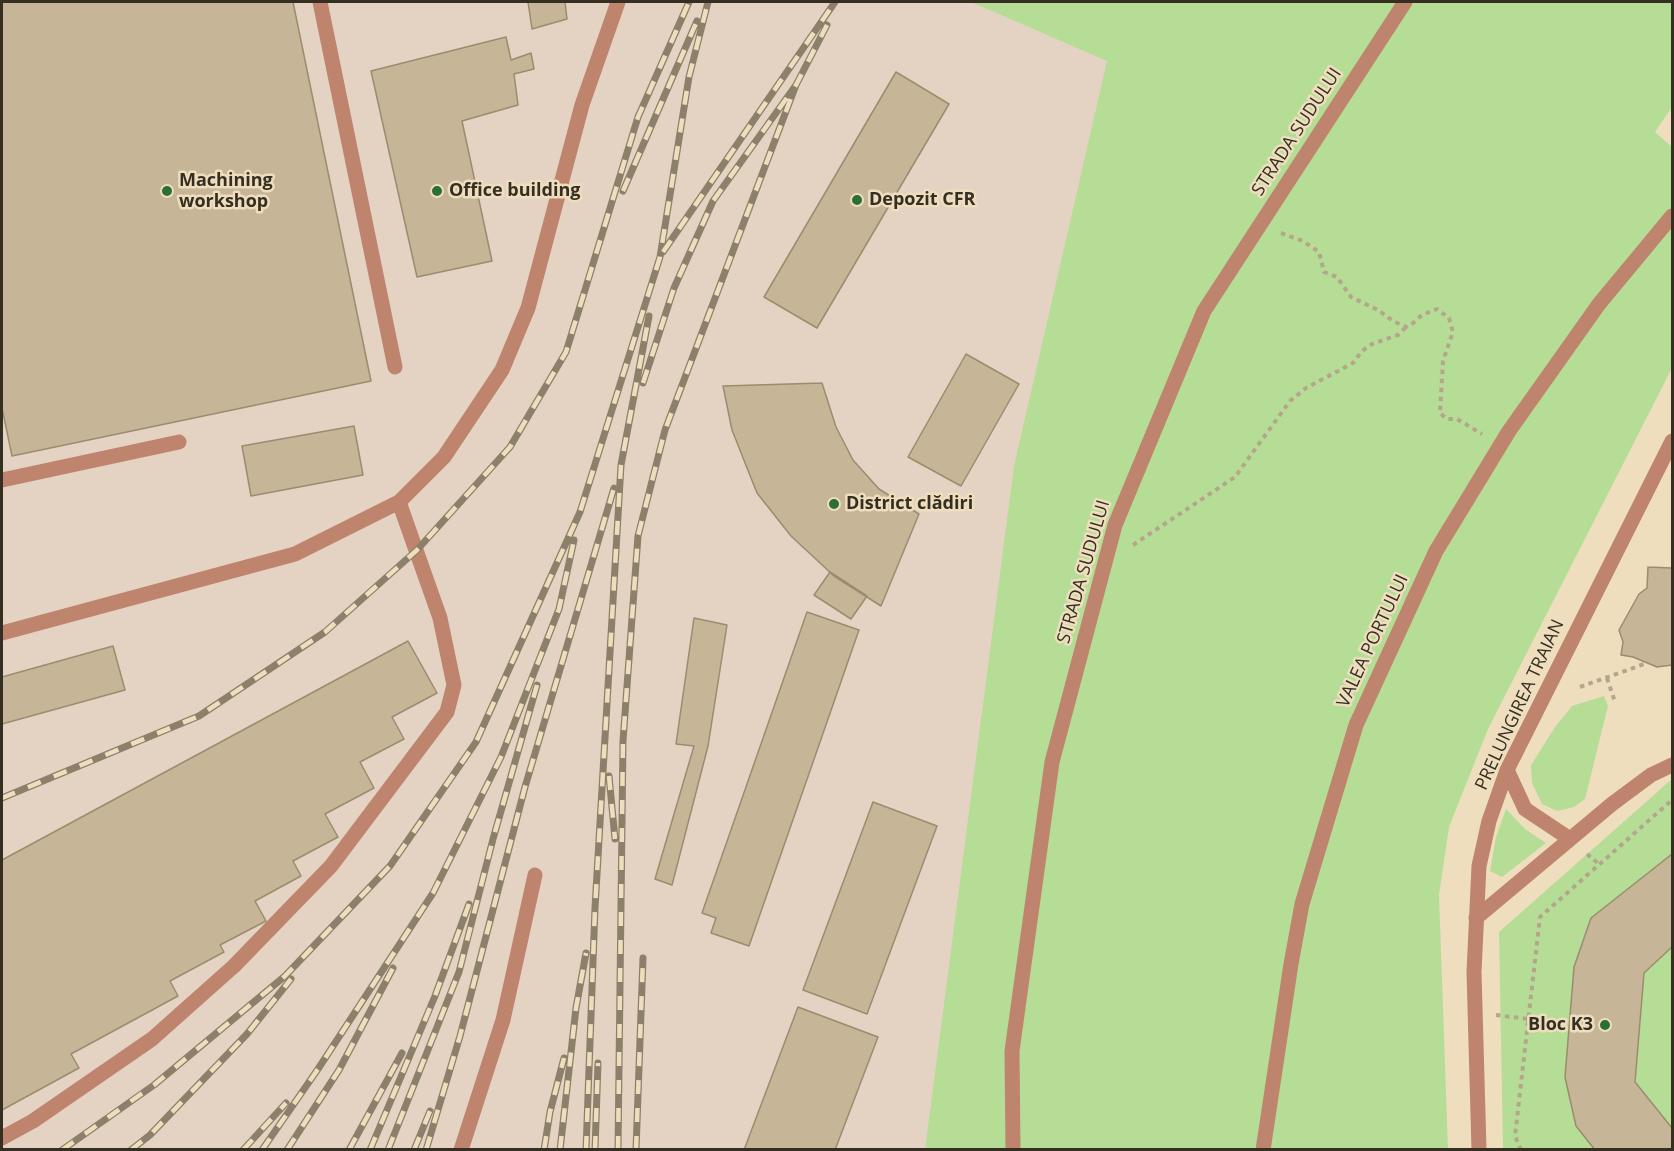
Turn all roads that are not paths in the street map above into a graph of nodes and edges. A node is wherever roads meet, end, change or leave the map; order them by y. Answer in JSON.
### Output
{"nodes":[{"id":1,"x":320,"y":2,"type":"edge"},
{"id":2,"x":618,"y":2,"type":"edge"},
{"id":3,"x":1405,"y":2,"type":"edge"},
{"id":4,"x":1672,"y":216,"type":"edge"},
{"id":5,"x":395,"y":367,"type":"dead end"},
{"id":6,"x":179,"y":442,"type":"dead end"},
{"id":7,"x":1671,"y":446,"type":"edge"},
{"id":8,"x":2,"y":480,"type":"edge"},
{"id":9,"x":399,"y":502,"type":"junction"},
{"id":10,"x":2,"y":633,"type":"edge"},
{"id":11,"x":1672,"y":765,"type":"edge"},
{"id":12,"x":1507,"y":770,"type":"junction"},
{"id":13,"x":1570,"y":839,"type":"junction"},
{"id":14,"x":535,"y":875,"type":"dead end"},
{"id":15,"x":1476,"y":918,"type":"junction"},
{"id":16,"x":2,"y":1138,"type":"edge"},
{"id":17,"x":461,"y":1149,"type":"edge"},
{"id":18,"x":1013,"y":1149,"type":"edge"},
{"id":19,"x":1263,"y":1149,"type":"edge"},
{"id":20,"x":1479,"y":1149,"type":"edge"}],
"edges":[{"from":1,"to":5,"type":"street"},
{"from":2,"to":9,"type":"street"},
{"from":3,"to":18,"type":"street","name":"STRADA SUDULUI"},
{"from":4,"to":19,"type":"street","name":"VALEA PORTULUI"},
{"from":6,"to":8,"type":"street"},
{"from":7,"to":12,"type":"street","name":"PRELUNGIREA TRAIAN"},
{"from":9,"to":10,"type":"street"},
{"from":9,"to":16,"type":"street"},
{"from":11,"to":13,"type":"street"},
{"from":12,"to":13,"type":"street"},
{"from":12,"to":15,"type":"street","name":"PRELUNGIREA TRAIAN"},
{"from":13,"to":15,"type":"street"},
{"from":14,"to":17,"type":"street"},
{"from":15,"to":20,"type":"street","name":"PRELUNGIREA TRAIAN"}]}
